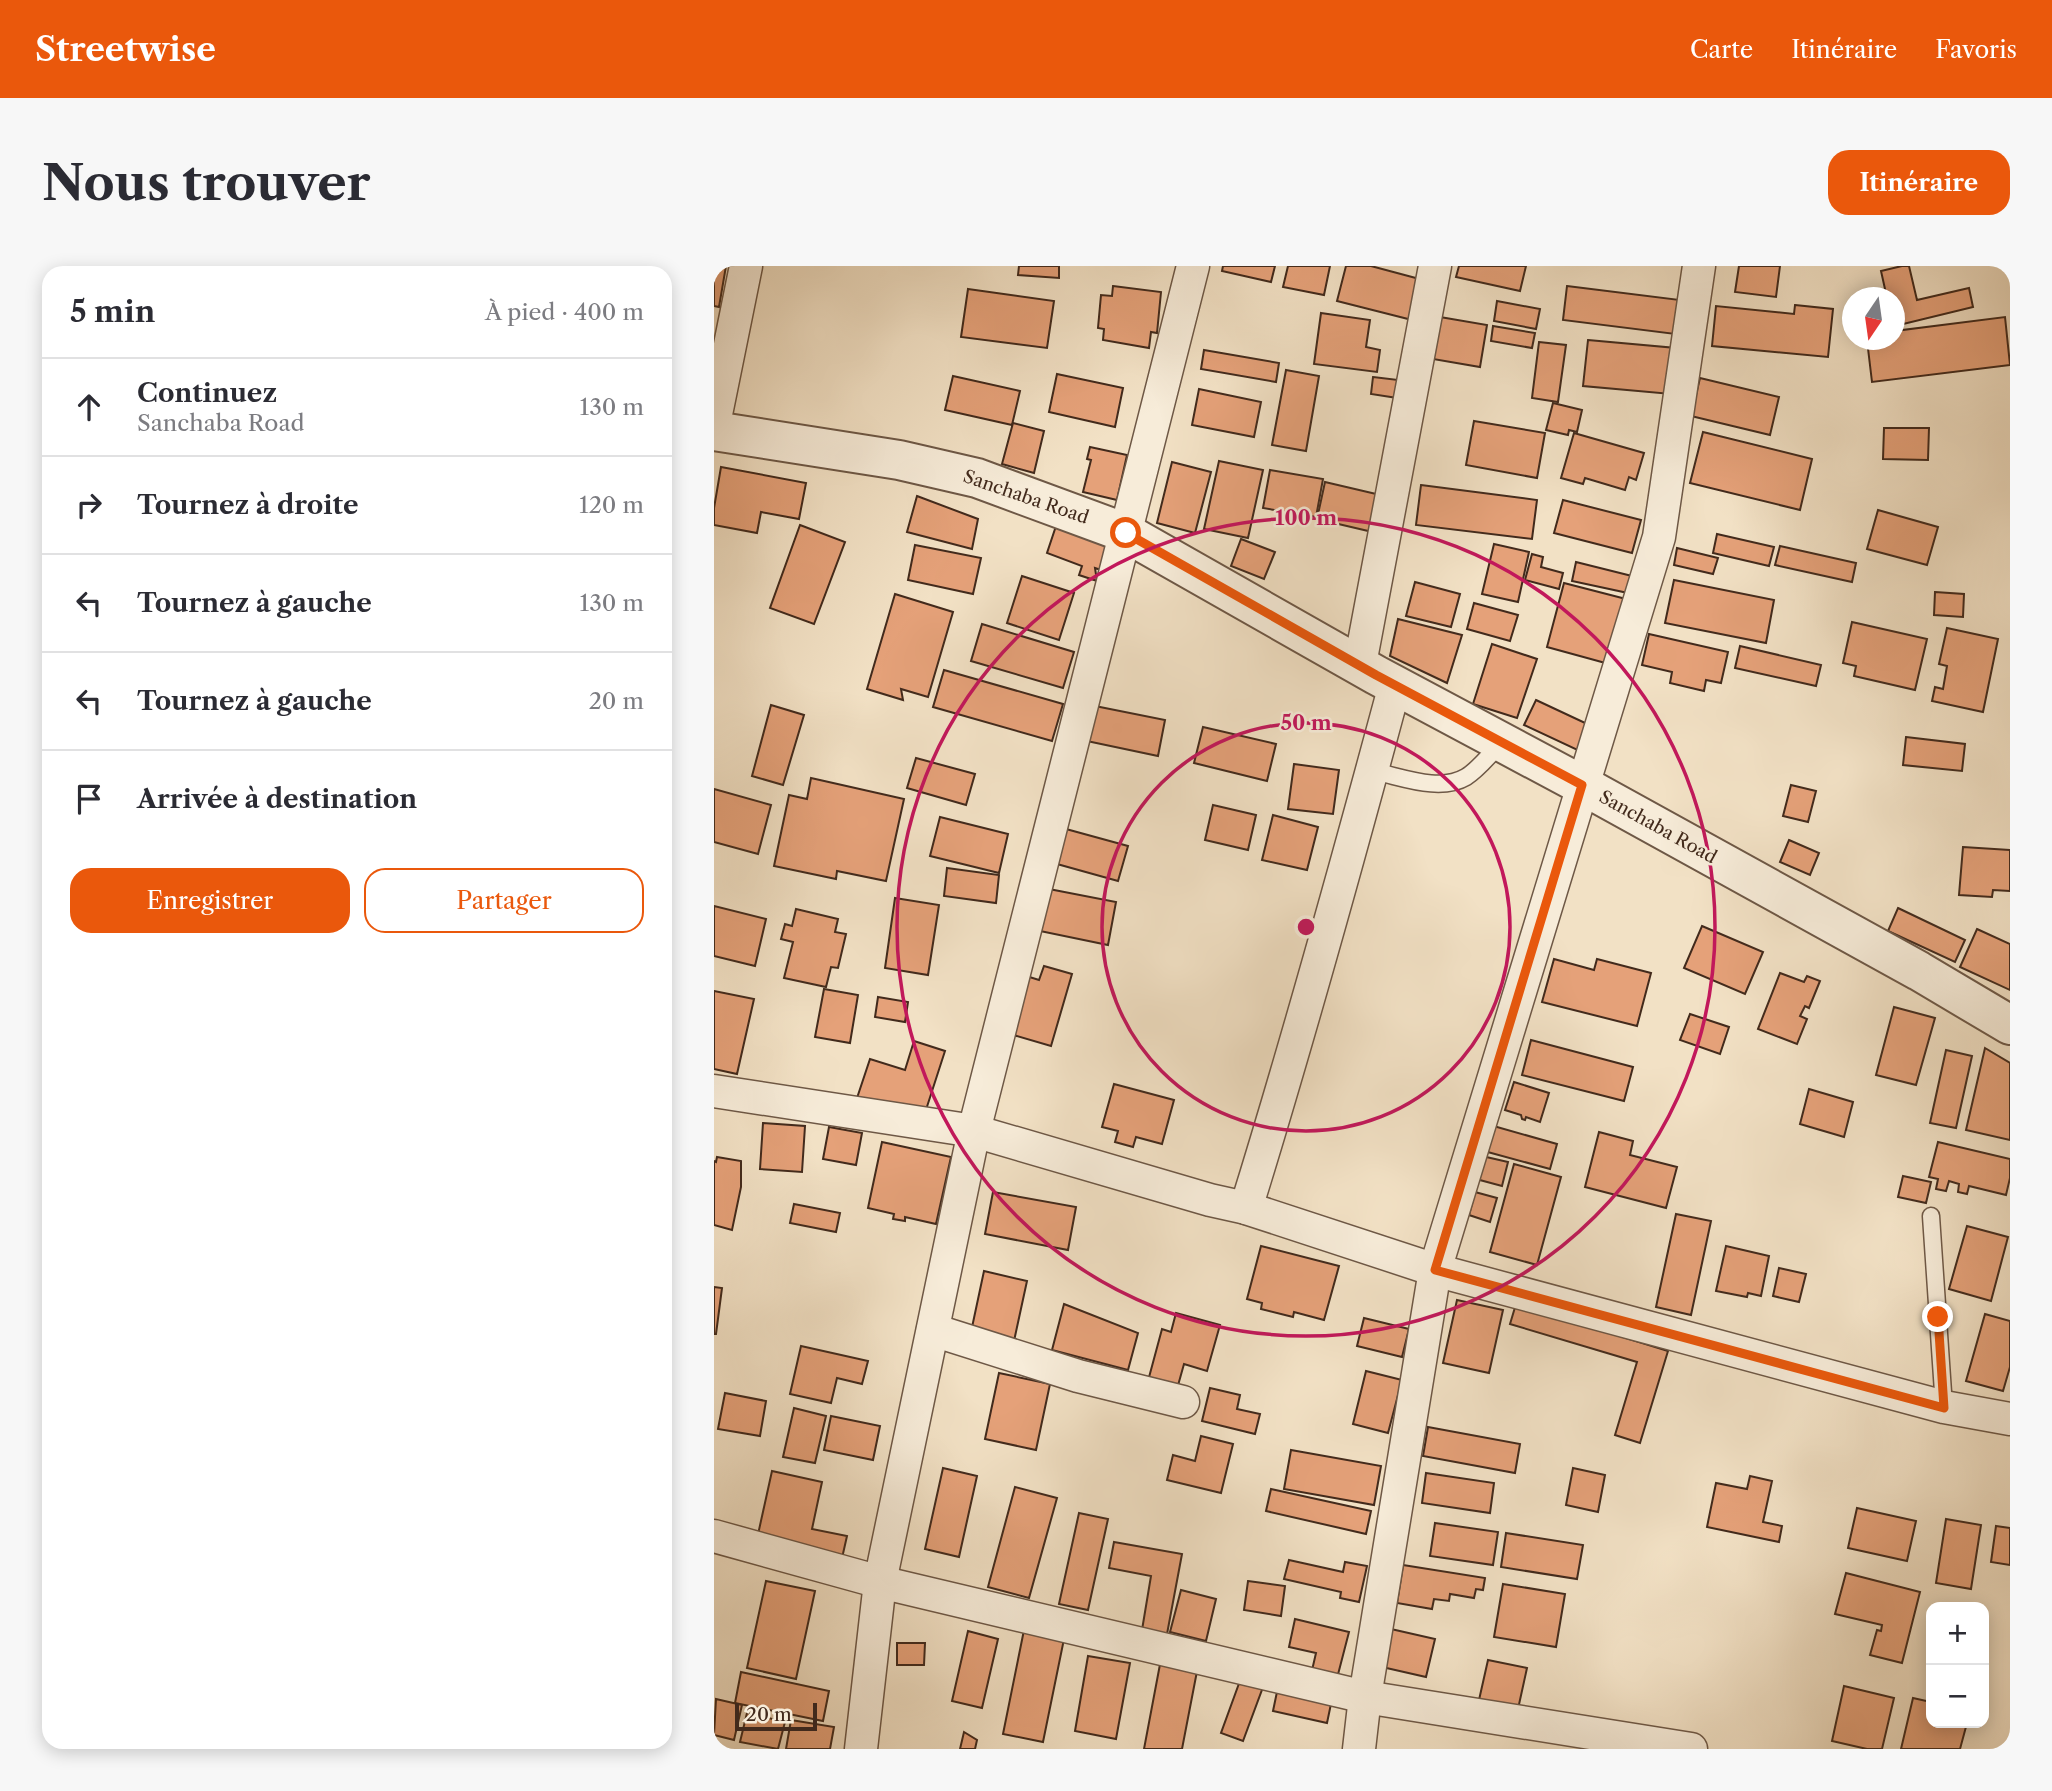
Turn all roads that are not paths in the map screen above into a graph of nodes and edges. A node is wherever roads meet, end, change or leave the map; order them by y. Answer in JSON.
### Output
{"nodes":[{"id":1,"x":746,"y":266,"type":"edge"},
{"id":2,"x":1193,"y":266,"type":"edge"},
{"id":3,"x":1436,"y":266,"type":"edge"},
{"id":4,"x":1699,"y":266,"type":"edge"},
{"id":5,"x":714,"y":424,"type":"edge"},
{"id":6,"x":714,"y":431,"type":"edge"},
{"id":7,"x":1126,"y":533,"type":"junction"},
{"id":8,"x":1360,"y":664,"type":"junction"},
{"id":9,"x":1395,"y":685,"type":"junction"},
{"id":10,"x":1502,"y":742,"type":"junction"},
{"id":11,"x":1372,"y":771,"type":"junction"},
{"id":12,"x":1582,"y":785,"type":"junction"},
{"id":13,"x":2010,"y":1025,"type":"edge"},
{"id":14,"x":714,"y":1091,"type":"edge"},
{"id":15,"x":974,"y":1131,"type":"junction"},
{"id":16,"x":1246,"y":1208,"type":"junction"},
{"id":17,"x":1931,"y":1216,"type":"dead end"},
{"id":18,"x":1435,"y":1270,"type":"junction"},
{"id":19,"x":933,"y":1330,"type":"junction"},
{"id":20,"x":1183,"y":1402,"type":"dead end"},
{"id":21,"x":1944,"y":1408,"type":"junction"},
{"id":22,"x":2010,"y":1419,"type":"edge"},
{"id":23,"x":714,"y":1536,"type":"edge"},
{"id":24,"x":880,"y":1581,"type":"junction"},
{"id":25,"x":1365,"y":1697,"type":"junction"},
{"id":26,"x":861,"y":1749,"type":"edge"},
{"id":27,"x":1359,"y":1749,"type":"edge"},
{"id":28,"x":1691,"y":1749,"type":"edge"}],
"edges":[{"from":1,"to":5,"type":"street"},
{"from":2,"to":7,"type":"street"},
{"from":3,"to":8,"type":"street"},
{"from":4,"to":12,"type":"street"},
{"from":6,"to":7,"type":"street","name":"Sanchaba Road"},
{"from":7,"to":8,"type":"street","name":"Sanchaba Road"},
{"from":7,"to":15,"type":"street"},
{"from":8,"to":9,"type":"street","name":"Sanchaba Road"},
{"from":9,"to":10,"type":"street","name":"Sanchaba Road"},
{"from":9,"to":11,"type":"street"},
{"from":10,"to":11,"type":"lane"},
{"from":10,"to":12,"type":"street","name":"Sanchaba Road"},
{"from":11,"to":16,"type":"street"},
{"from":12,"to":13,"type":"street","name":"Sanchaba Road"},
{"from":12,"to":18,"type":"street"},
{"from":14,"to":15,"type":"street"},
{"from":15,"to":16,"type":"street"},
{"from":15,"to":19,"type":"street"},
{"from":16,"to":18,"type":"street"},
{"from":17,"to":21,"type":"lane"},
{"from":18,"to":21,"type":"street"},
{"from":18,"to":25,"type":"street"},
{"from":19,"to":20,"type":"street"},
{"from":19,"to":24,"type":"street"},
{"from":21,"to":22,"type":"street"},
{"from":23,"to":24,"type":"street"},
{"from":24,"to":25,"type":"street"},
{"from":24,"to":26,"type":"street"},
{"from":25,"to":27,"type":"street"},
{"from":25,"to":28,"type":"street"}]}
